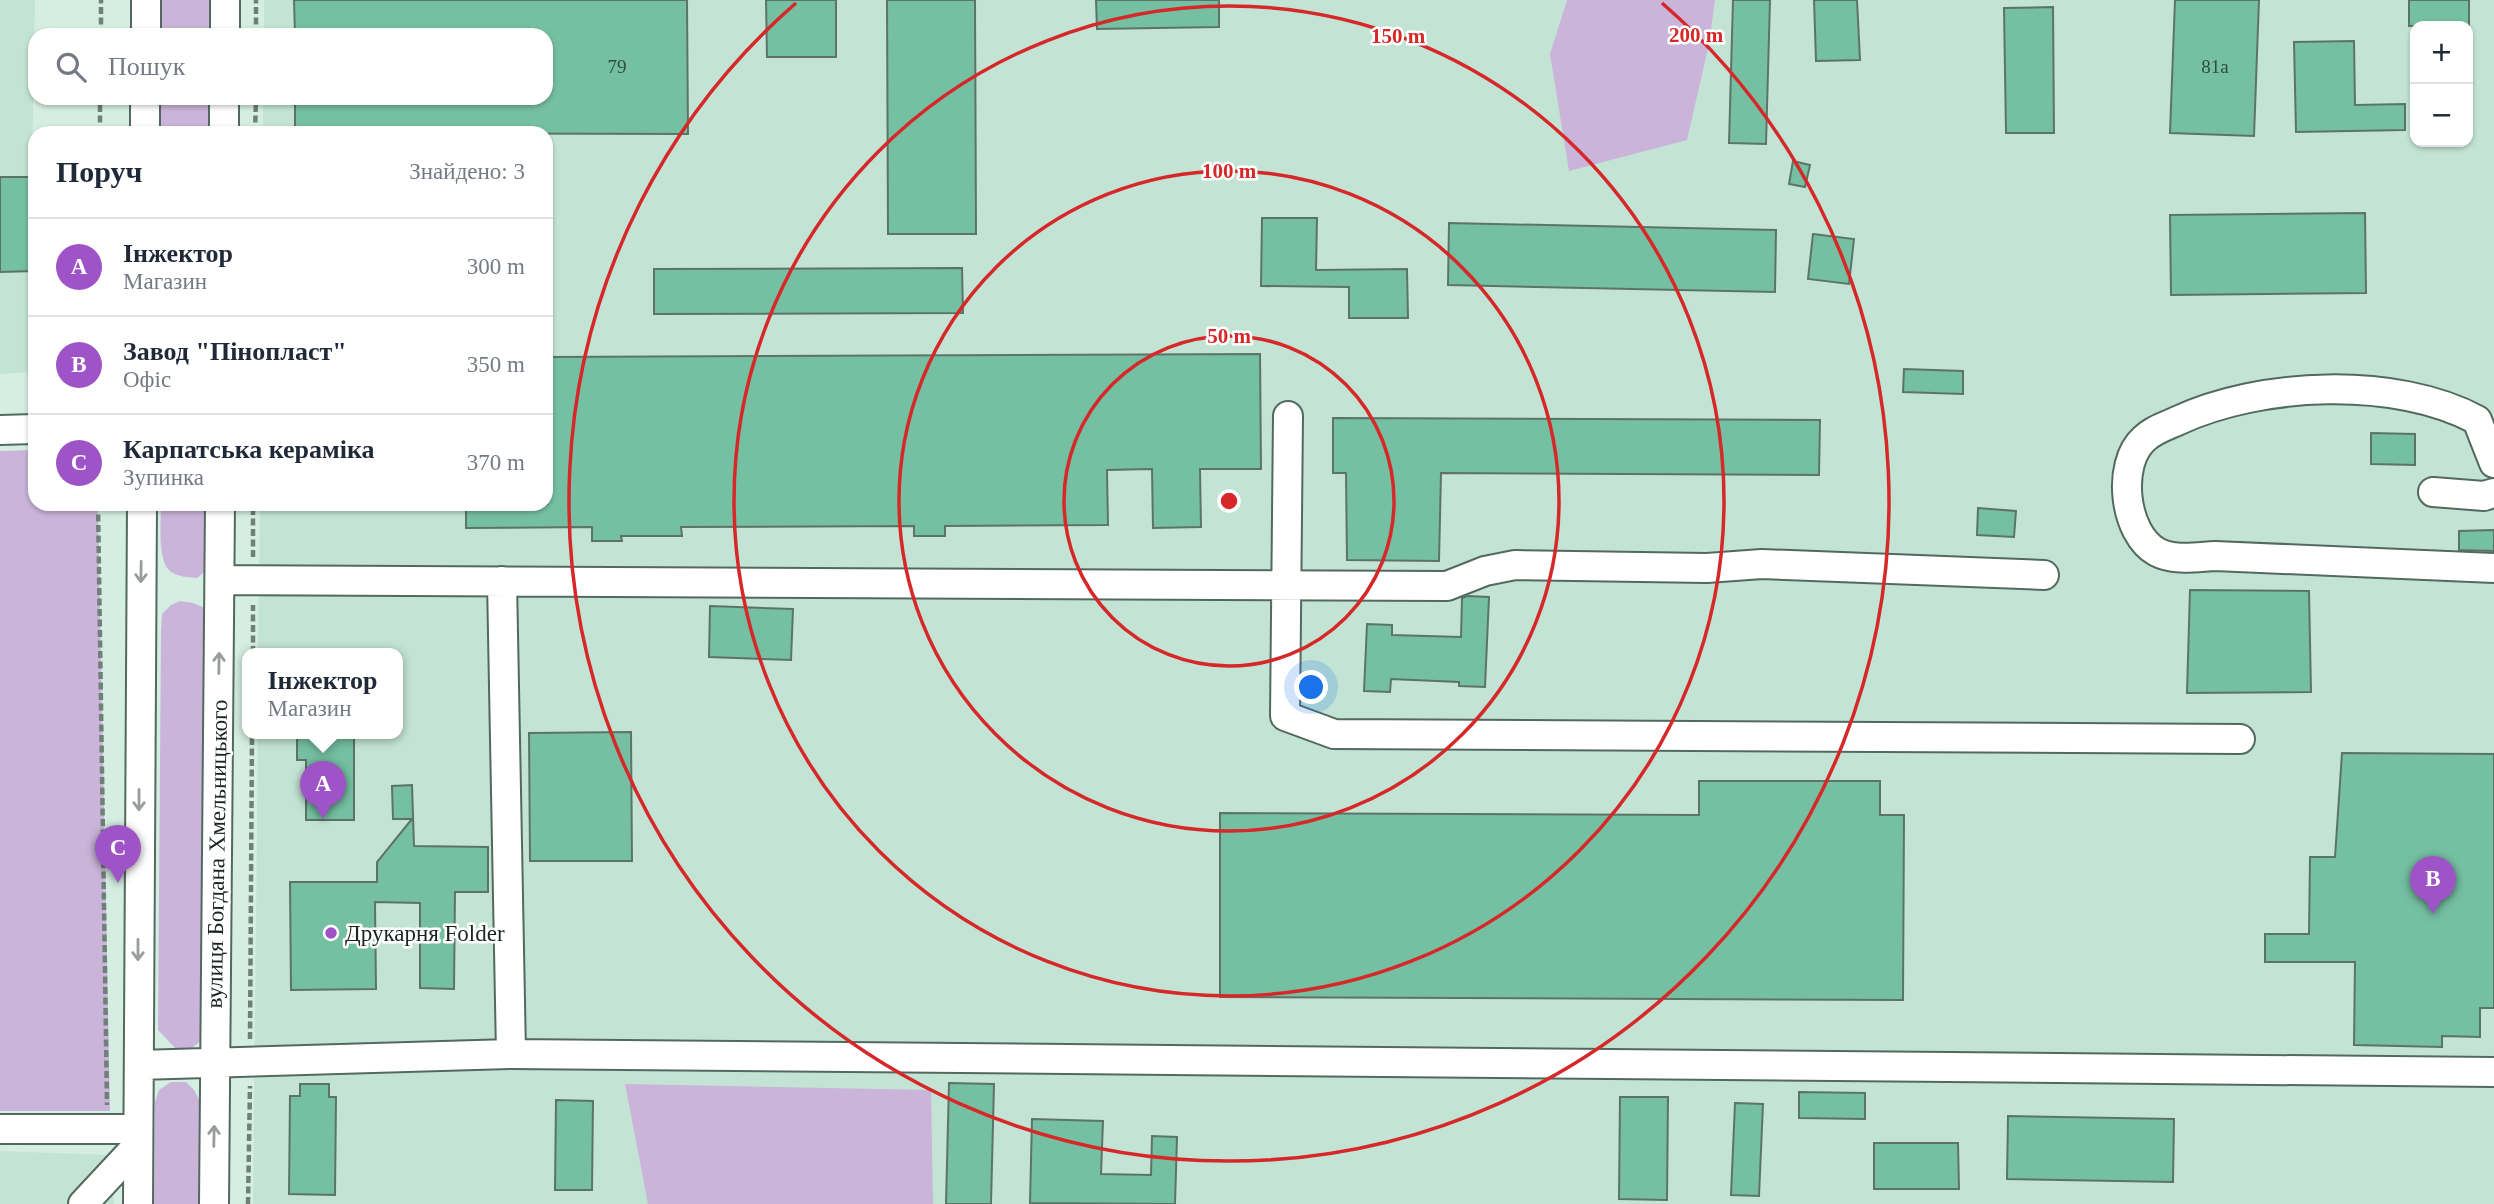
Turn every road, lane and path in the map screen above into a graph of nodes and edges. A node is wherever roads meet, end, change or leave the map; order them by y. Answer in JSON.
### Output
{"nodes":[{"id":1,"x":101,"y":0,"type":"edge"},
{"id":2,"x":146,"y":0,"type":"edge"},
{"id":3,"x":225,"y":0,"type":"edge"},
{"id":4,"x":256,"y":0,"type":"edge"},
{"id":5,"x":101,"y":28,"type":"edge"},
{"id":6,"x":146,"y":28,"type":"edge"},
{"id":7,"x":225,"y":28,"type":"edge"},
{"id":8,"x":256,"y":28,"type":"edge"},
{"id":9,"x":100,"y":105,"type":"edge"},
{"id":10,"x":145,"y":105,"type":"edge"},
{"id":11,"x":224,"y":105,"type":"edge"},
{"id":12,"x":256,"y":105,"type":"edge"},
{"id":13,"x":100,"y":126,"type":"edge"},
{"id":14,"x":145,"y":126,"type":"edge"},
{"id":15,"x":224,"y":126,"type":"edge"},
{"id":16,"x":256,"y":126,"type":"edge"},
{"id":17,"x":1288,"y":416,"type":"dead end"},
{"id":18,"x":0,"y":429,"type":"edge"},
{"id":19,"x":28,"y":429,"type":"edge"},
{"id":20,"x":2494,"y":463,"type":"edge"},
{"id":21,"x":2433,"y":492,"type":"dead end"},
{"id":22,"x":2494,"y":493,"type":"edge"},
{"id":23,"x":98,"y":511,"type":"edge"},
{"id":24,"x":142,"y":511,"type":"edge"},
{"id":25,"x":220,"y":511,"type":"edge"},
{"id":26,"x":2494,"y":568,"type":"edge"},
{"id":27,"x":2043,"y":575,"type":"dead end"},
{"id":28,"x":220,"y":580,"type":"junction"},
{"id":29,"x":502,"y":582,"type":"junction"},
{"id":30,"x":1287,"y":586,"type":"junction"},
{"id":31,"x":252,"y":739,"type":"edge"},
{"id":32,"x":2241,"y":740,"type":"dead end"},
{"id":33,"x":511,"y":1054,"type":"junction"},
{"id":34,"x":215,"y":1063,"type":"junction"},
{"id":35,"x":250,"y":1063,"type":"junction"},
{"id":36,"x":138,"y":1065,"type":"junction"},
{"id":37,"x":2494,"y":1072,"type":"edge"},
{"id":38,"x":0,"y":1129,"type":"edge"},
{"id":39,"x":107,"y":1129,"type":"junction"},
{"id":40,"x":138,"y":1137,"type":"junction"},
{"id":41,"x":83,"y":1204,"type":"edge"},
{"id":42,"x":138,"y":1204,"type":"edge"},
{"id":43,"x":214,"y":1204,"type":"edge"},
{"id":44,"x":248,"y":1204,"type":"edge"}],
"edges":[{"from":1,"to":5,"type":"path"},
{"from":2,"to":6,"type":"street"},
{"from":3,"to":7,"type":"street"},
{"from":4,"to":8,"type":"path"},
{"from":9,"to":13,"type":"path"},
{"from":10,"to":14,"type":"street"},
{"from":11,"to":15,"type":"street"},
{"from":12,"to":16,"type":"path"},
{"from":17,"to":30,"type":"street"},
{"from":18,"to":19,"type":"street"},
{"from":20,"to":26,"type":"street"},
{"from":21,"to":22,"type":"street"},
{"from":23,"to":39,"type":"path"},
{"from":24,"to":36,"type":"street","one_way":true},
{"from":25,"to":28,"type":"street","name":"вулиця Богдана Хмельницького"},
{"from":27,"to":30,"type":"street"},
{"from":28,"to":29,"type":"street"},
{"from":34,"to":28,"type":"street","name":"вулиця Богдана Хмельницького","one_way":true},
{"from":29,"to":30,"type":"street"},
{"from":29,"to":33,"type":"street"},
{"from":30,"to":32,"type":"street"},
{"from":31,"to":35,"type":"path"},
{"from":33,"to":35,"type":"street"},
{"from":33,"to":37,"type":"street"},
{"from":34,"to":35,"type":"street"},
{"from":34,"to":36,"type":"street"},
{"from":43,"to":34,"type":"street","name":"вулиця Богдана Хмельницького","one_way":true},
{"from":35,"to":44,"type":"path"},
{"from":36,"to":40,"type":"street"},
{"from":38,"to":39,"type":"street"},
{"from":39,"to":40,"type":"street"},
{"from":40,"to":41,"type":"street"},
{"from":40,"to":42,"type":"street"}]}
